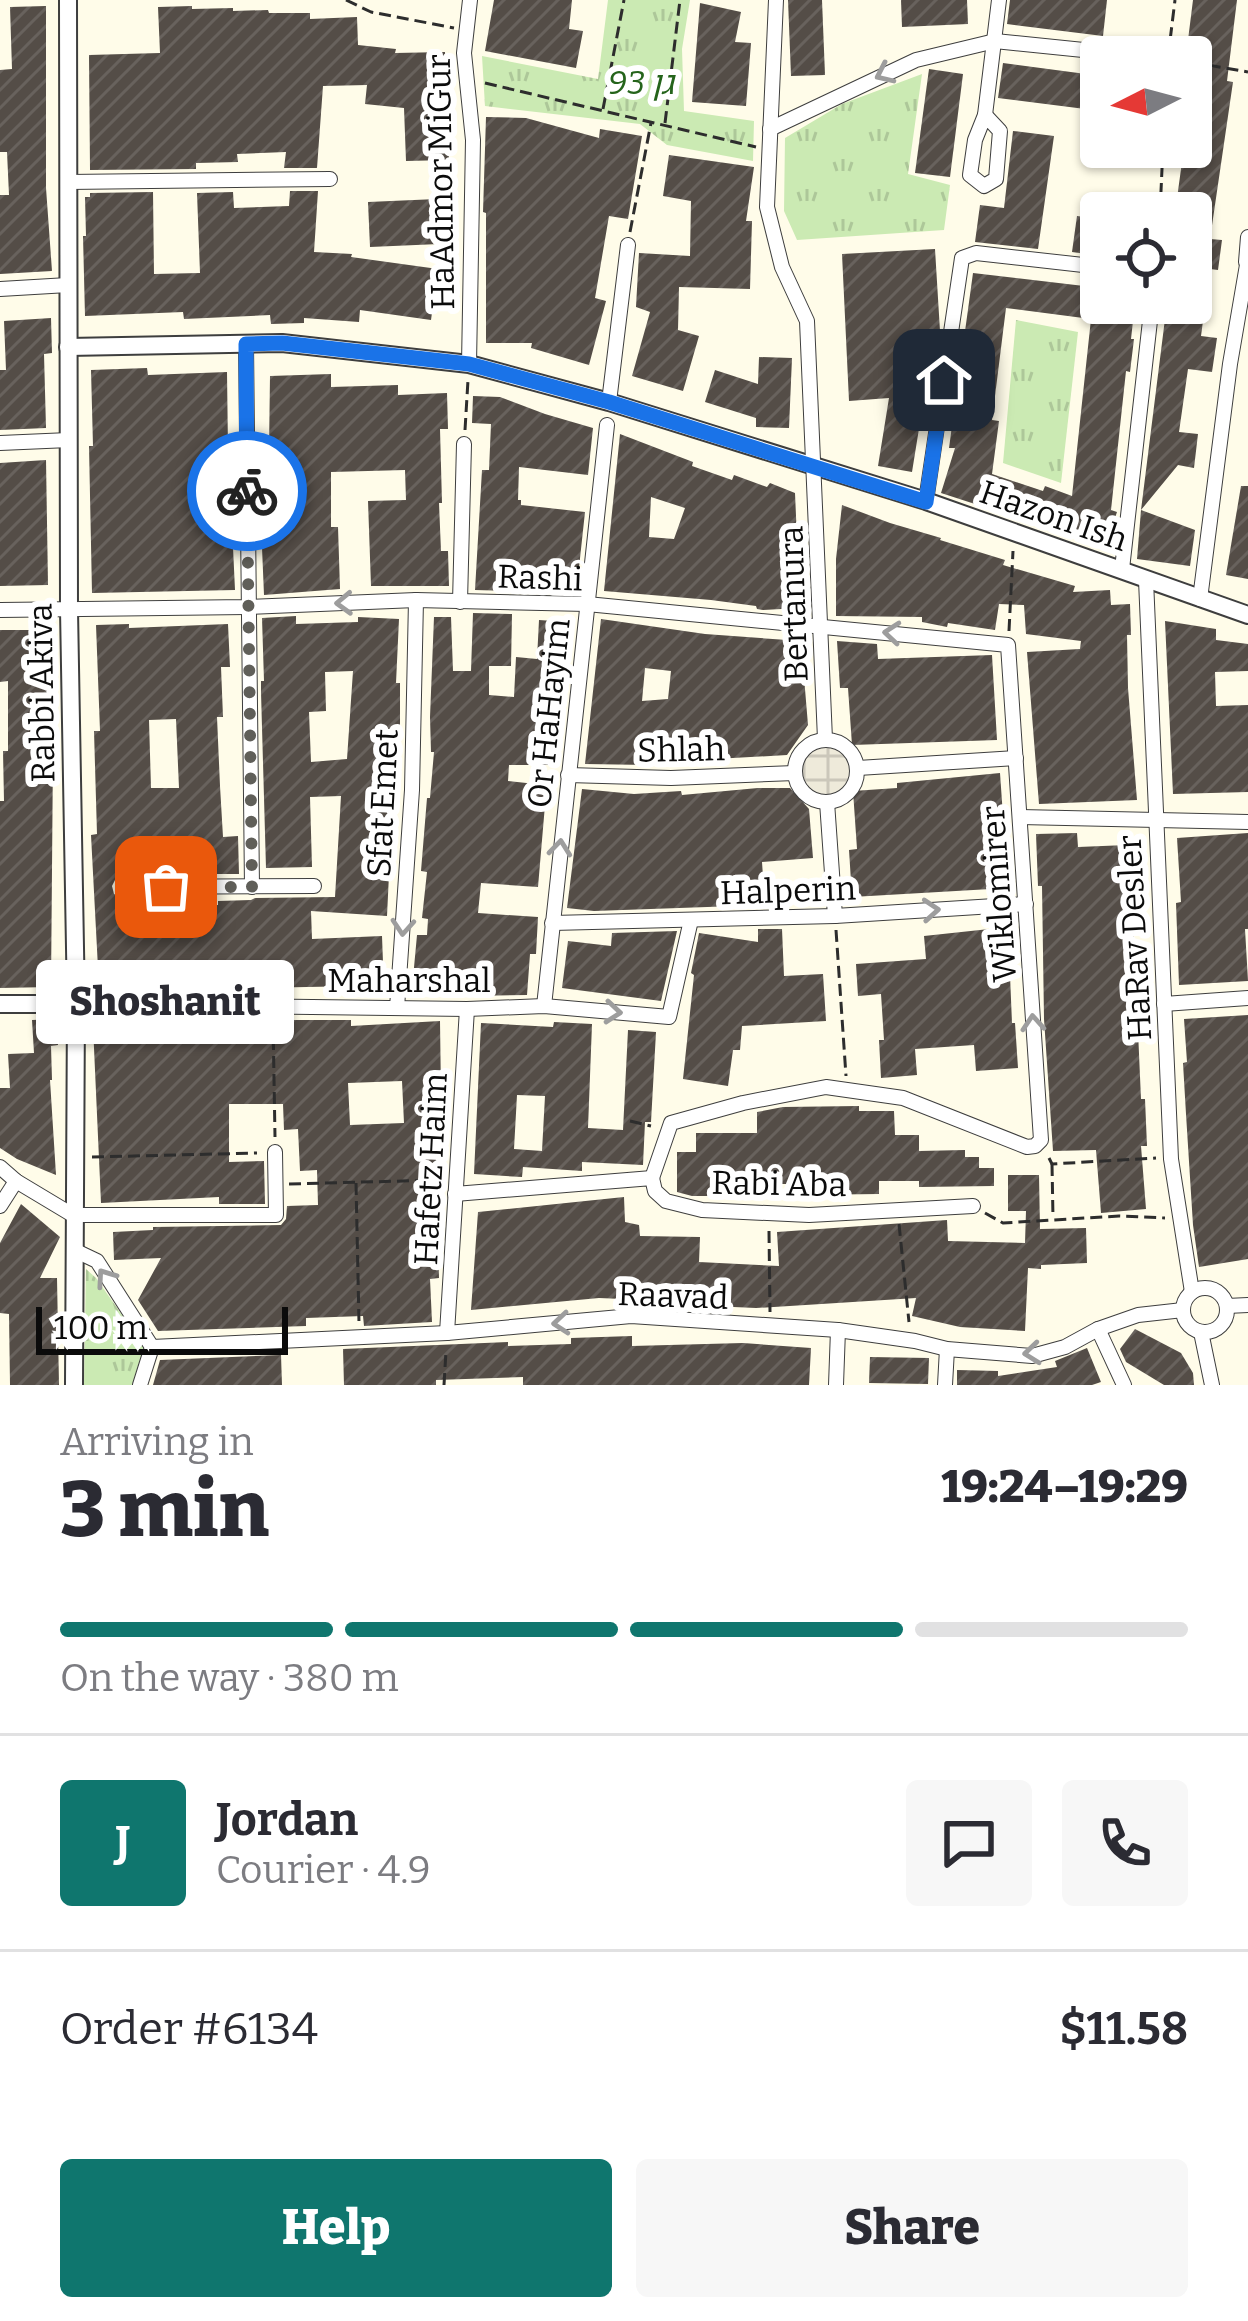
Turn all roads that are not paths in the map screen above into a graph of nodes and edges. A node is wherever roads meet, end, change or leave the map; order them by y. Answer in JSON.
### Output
{"nodes":[{"id":1,"x":68,"y":0,"type":"edge"},
{"id":2,"x":470,"y":0,"type":"edge"},
{"id":3,"x":776,"y":0,"type":"edge"},
{"id":4,"x":999,"y":0,"type":"edge"},
{"id":5,"x":995,"y":41,"type":"junction"},
{"id":6,"x":1080,"y":50,"type":"edge"},
{"id":7,"x":985,"y":115,"type":"dead end"},
{"id":8,"x":770,"y":129,"type":"junction"},
{"id":9,"x":330,"y":179,"type":"dead end"},
{"id":10,"x":68,"y":182,"type":"junction"},
{"id":11,"x":1248,"y":237,"type":"edge"},
{"id":12,"x":628,"y":245,"type":"road end"},
{"id":13,"x":1247,"y":263,"type":"edge"},
{"id":14,"x":1080,"y":265,"type":"edge"},
{"id":15,"x":68,"y":285,"type":"junction"},
{"id":16,"x":0,"y":289,"type":"edge"},
{"id":17,"x":1150,"y":324,"type":"edge"},
{"id":18,"x":246,"y":344,"type":"junction"},
{"id":19,"x":68,"y":347,"type":"junction"},
{"id":20,"x":469,"y":364,"type":"junction"},
{"id":21,"x":609,"y":402,"type":"junction"},
{"id":22,"x":607,"y":425,"type":"dead end"},
{"id":23,"x":69,"y":440,"type":"junction"},
{"id":24,"x":0,"y":443,"type":"edge"},
{"id":25,"x":464,"y":444,"type":"road end"},
{"id":26,"x":814,"y":467,"type":"junction"},
{"id":27,"x":926,"y":502,"type":"junction"},
{"id":28,"x":1122,"y":569,"type":"junction"},
{"id":29,"x":1146,"y":580,"type":"junction"},
{"id":30,"x":1200,"y":599,"type":"junction"},
{"id":31,"x":416,"y":600,"type":"junction"},
{"id":32,"x":460,"y":602,"type":"junction"},
{"id":33,"x":587,"y":604,"type":"junction"},
{"id":34,"x":247,"y":608,"type":"junction"},
{"id":35,"x":0,"y":610,"type":"edge"},
{"id":36,"x":69,"y":610,"type":"junction"},
{"id":37,"x":1247,"y":614,"type":"edge"},
{"id":38,"x":820,"y":627,"type":"junction"},
{"id":39,"x":1008,"y":645,"type":"joint"},
{"id":40,"x":825,"y":739,"type":"junction"},
{"id":41,"x":1016,"y":758,"type":"junction"},
{"id":42,"x":858,"y":768,"type":"junction"},
{"id":43,"x":795,"y":773,"type":"junction"},
{"id":44,"x":568,"y":775,"type":"junction"},
{"id":45,"x":826,"y":802,"type":"junction"},
{"id":46,"x":1020,"y":818,"type":"junction"},
{"id":47,"x":1156,"y":820,"type":"junction"},
{"id":48,"x":1248,"y":822,"type":"edge"},
{"id":49,"x":314,"y":886,"type":"dead end"},
{"id":50,"x":123,"y":887,"type":"dead end"},
{"id":51,"x":252,"y":887,"type":"junction"},
{"id":52,"x":1026,"y":904,"type":"junction"},
{"id":53,"x":836,"y":916,"type":"junction"},
{"id":54,"x":691,"y":920,"type":"junction"},
{"id":55,"x":552,"y":923,"type":"junction"},
{"id":56,"x":1248,"y":998,"type":"edge"},
{"id":57,"x":0,"y":1004,"type":"edge"},
{"id":58,"x":76,"y":1004,"type":"junction"},
{"id":59,"x":1164,"y":1004,"type":"junction"},
{"id":60,"x":544,"y":1006,"type":"junction"},
{"id":61,"x":397,"y":1008,"type":"junction"},
{"id":62,"x":466,"y":1009,"type":"junction"},
{"id":63,"x":275,"y":1152,"type":"road end"},
{"id":64,"x":0,"y":1167,"type":"edge"},
{"id":65,"x":652,"y":1178,"type":"junction"},
{"id":66,"x":16,"y":1181,"type":"junction"},
{"id":67,"x":456,"y":1187,"type":"junction"},
{"id":68,"x":0,"y":1206,"type":"edge"},
{"id":69,"x":974,"y":1206,"type":"road end"},
{"id":70,"x":76,"y":1216,"type":"junction"},
{"id":71,"x":76,"y":1251,"type":"junction"},
{"id":72,"x":1192,"y":1292,"type":"junction"},
{"id":73,"x":1248,"y":1305,"type":"edge"},
{"id":74,"x":1227,"y":1306,"type":"junction"},
{"id":75,"x":1183,"y":1310,"type":"junction"},
{"id":76,"x":1098,"y":1329,"type":"junction"},
{"id":77,"x":838,"y":1330,"type":"junction"},
{"id":78,"x":1201,"y":1332,"type":"junction"},
{"id":79,"x":447,"y":1333,"type":"junction"},
{"id":80,"x":152,"y":1347,"type":"junction"},
{"id":81,"x":947,"y":1349,"type":"junction"},
{"id":82,"x":74,"y":1385,"type":"edge"},
{"id":83,"x":140,"y":1385,"type":"edge"},
{"id":84,"x":836,"y":1385,"type":"edge"},
{"id":85,"x":945,"y":1385,"type":"edge"},
{"id":86,"x":1124,"y":1385,"type":"edge"},
{"id":87,"x":1212,"y":1385,"type":"edge"}],
"edges":[{"from":1,"to":10,"type":"street","name":"Rabbi Akiva"},
{"from":2,"to":20,"type":"street","name":"HaAdmor MiGur"},
{"from":3,"to":8,"type":"street"},
{"from":4,"to":5,"type":"street"},
{"from":5,"to":6,"type":"street"},
{"from":5,"to":7,"type":"street"},
{"from":5,"to":8,"type":"street","one_way":true},
{"from":8,"to":26,"type":"street"},
{"from":9,"to":10,"type":"street"},
{"from":10,"to":15,"type":"street","name":"Rabbi Akiva"},
{"from":11,"to":13,"type":"street"},
{"from":12,"to":21,"type":"street"},
{"from":13,"to":30,"type":"street"},
{"from":14,"to":27,"type":"street"},
{"from":15,"to":16,"type":"street"},
{"from":15,"to":19,"type":"street","name":"Rabbi Akiva"},
{"from":17,"to":28,"type":"street"},
{"from":18,"to":19,"type":"street","name":"Hazon Ish"},
{"from":18,"to":20,"type":"street","name":"Hazon Ish"},
{"from":18,"to":34,"type":"street"},
{"from":19,"to":23,"type":"street","name":"Rabbi Akiva"},
{"from":20,"to":21,"type":"street","name":"Hazon Ish"},
{"from":21,"to":26,"type":"street","name":"Hazon Ish"},
{"from":22,"to":33,"type":"street","name":"Or HaHayim"},
{"from":23,"to":24,"type":"street"},
{"from":23,"to":36,"type":"street","name":"Rabbi Akiva"},
{"from":25,"to":32,"type":"street"},
{"from":26,"to":27,"type":"street","name":"Hazon Ish"},
{"from":26,"to":38,"type":"street","name":"Bertanura"},
{"from":27,"to":28,"type":"street","name":"Hazon Ish"},
{"from":28,"to":29,"type":"street","name":"Hazon Ish"},
{"from":29,"to":30,"type":"street","name":"Hazon Ish"},
{"from":29,"to":47,"type":"street","name":"HaRav Desler"},
{"from":30,"to":37,"type":"street","name":"Hazon Ish"},
{"from":31,"to":32,"type":"street","name":"Rashi"},
{"from":31,"to":34,"type":"street","name":"Rashi","one_way":true},
{"from":31,"to":61,"type":"street","name":"Sfat Emet","one_way":true},
{"from":32,"to":33,"type":"street","name":"Rashi"},
{"from":33,"to":38,"type":"street","name":"Rashi"},
{"from":33,"to":44,"type":"street","name":"Or HaHayim"},
{"from":34,"to":36,"type":"street","name":"Rashi"},
{"from":34,"to":51,"type":"street"},
{"from":35,"to":36,"type":"street","name":"Rashi"},
{"from":36,"to":58,"type":"street","name":"Rabbi Akiva"},
{"from":39,"to":38,"type":"street","name":"Rashi","one_way":true},
{"from":38,"to":40,"type":"street","name":"Bertanura"},
{"from":39,"to":41,"type":"street","name":"Wiklomirer"},
{"from":40,"to":42,"type":"street"},
{"from":40,"to":43,"type":"street"},
{"from":41,"to":42,"type":"street"},
{"from":41,"to":46,"type":"street","name":"Wiklomirer"},
{"from":42,"to":45,"type":"street"},
{"from":43,"to":44,"type":"street","name":"Shlah"},
{"from":43,"to":45,"type":"street"},
{"from":55,"to":44,"type":"street","name":"Or HaHayim","one_way":true},
{"from":45,"to":53,"type":"street"},
{"from":46,"to":47,"type":"street"},
{"from":46,"to":52,"type":"street","name":"Wiklomirer"},
{"from":47,"to":48,"type":"street"},
{"from":47,"to":59,"type":"street","name":"HaRav Desler"},
{"from":49,"to":51,"type":"street"},
{"from":50,"to":51,"type":"street"},
{"from":53,"to":52,"type":"street","name":"Halperin","one_way":true},
{"from":65,"to":52,"type":"street","name":"Wiklomirer","one_way":true},
{"from":53,"to":54,"type":"street","name":"Halperin"},
{"from":54,"to":55,"type":"street","name":"Halperin"},
{"from":60,"to":54,"type":"street","name":"Maharshal","one_way":true},
{"from":55,"to":60,"type":"street","name":"Or HaHayim"},
{"from":56,"to":59,"type":"street"},
{"from":57,"to":58,"type":"street"},
{"from":58,"to":61,"type":"street","name":"Maharshal"},
{"from":58,"to":70,"type":"street","name":"Rabbi Akiva"},
{"from":59,"to":72,"type":"street","name":"HaRav Desler"},
{"from":60,"to":62,"type":"street","name":"Maharshal"},
{"from":61,"to":62,"type":"street","name":"Maharshal"},
{"from":62,"to":67,"type":"street","name":"Hafetz Haim"},
{"from":63,"to":70,"type":"street"},
{"from":64,"to":66,"type":"street"},
{"from":65,"to":67,"type":"street"},
{"from":65,"to":69,"type":"street","name":"Rabi Aba"},
{"from":66,"to":68,"type":"street"},
{"from":66,"to":70,"type":"street"},
{"from":67,"to":79,"type":"street","name":"Hafetz Haim"},
{"from":70,"to":71,"type":"street","name":"Rabbi Akiva"},
{"from":80,"to":71,"type":"street","one_way":true},
{"from":71,"to":82,"type":"street","name":"Rabbi Akiva"},
{"from":72,"to":74,"type":"street"},
{"from":72,"to":75,"type":"street"},
{"from":73,"to":74,"type":"street"},
{"from":74,"to":78,"type":"street"},
{"from":75,"to":76,"type":"street","name":"Raavad"},
{"from":75,"to":78,"type":"street"},
{"from":76,"to":81,"type":"street","name":"Raavad","one_way":true},
{"from":76,"to":86,"type":"street"},
{"from":77,"to":79,"type":"street","name":"Raavad","one_way":true},
{"from":77,"to":81,"type":"street","name":"Raavad"},
{"from":77,"to":84,"type":"street"},
{"from":78,"to":87,"type":"street"},
{"from":79,"to":80,"type":"street","name":"Raavad"},
{"from":80,"to":83,"type":"street"},
{"from":81,"to":85,"type":"street"}]}
